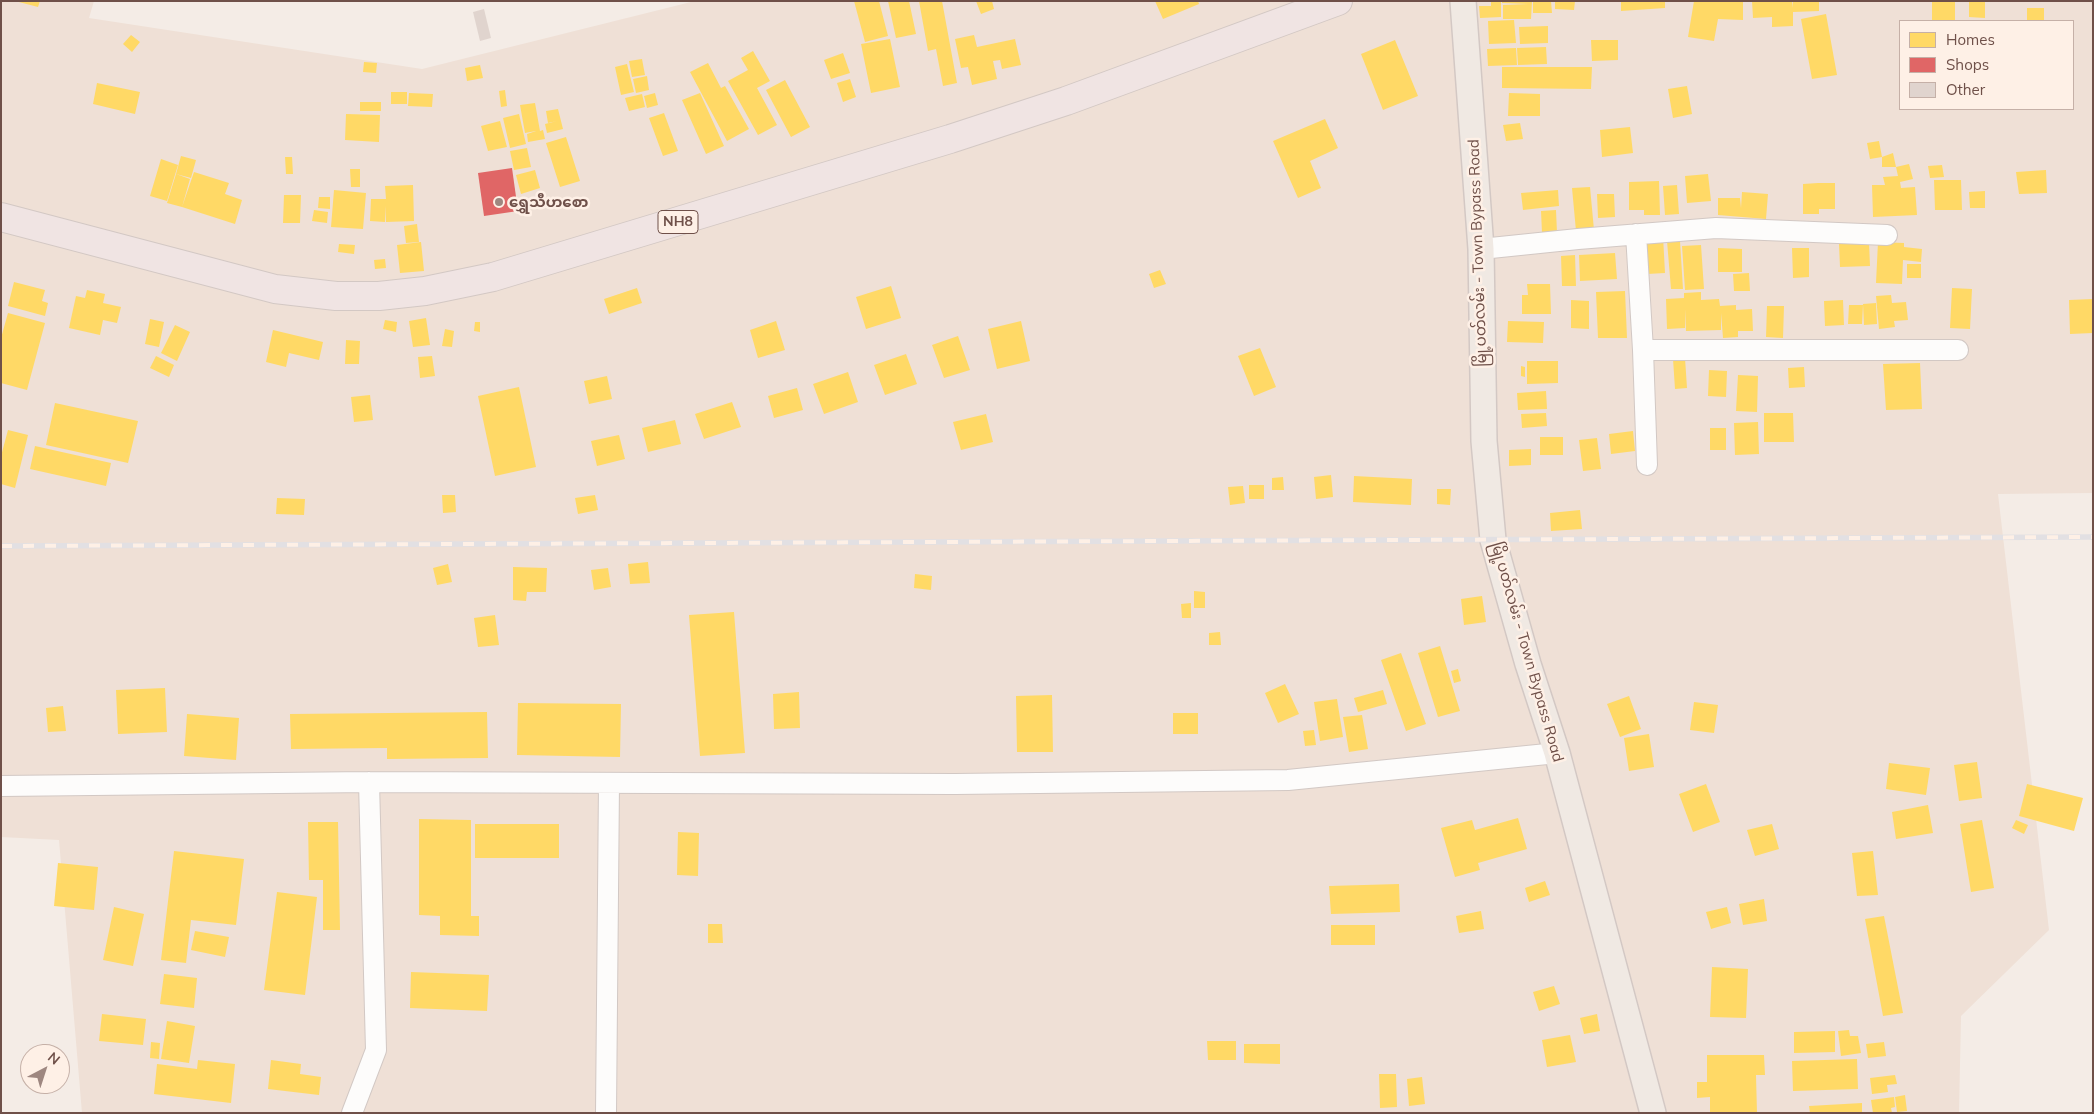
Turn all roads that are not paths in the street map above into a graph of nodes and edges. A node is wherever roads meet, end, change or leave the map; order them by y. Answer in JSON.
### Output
{"nodes":[{"id":1,"x":1338,"y":1,"type":"edge"},
{"id":2,"x":1463,"y":1,"type":"edge"},
{"id":3,"x":1,"y":217,"type":"edge"},
{"id":4,"x":1636,"y":234,"type":"junction"},
{"id":5,"x":1887,"y":235,"type":"dead end"},
{"id":6,"x":1481,"y":249,"type":"junction"},
{"id":7,"x":1643,"y":350,"type":"junction"},
{"id":8,"x":1958,"y":350,"type":"dead end"},
{"id":9,"x":1647,"y":466,"type":"dead end"},
{"id":10,"x":1557,"y":753,"type":"junction"},
{"id":11,"x":370,"y":782,"type":"junction"},
{"id":12,"x":609,"y":783,"type":"junction"},
{"id":13,"x":1,"y":786,"type":"edge"},
{"id":14,"x":352,"y":1113,"type":"edge"},
{"id":15,"x":606,"y":1113,"type":"edge"},
{"id":16,"x":1653,"y":1113,"type":"edge"}],
"edges":[{"from":1,"to":3,"type":"highway","number":"NH8"},
{"from":2,"to":6,"type":"main road","name":"မြို့ပတ်လမ်း - Town Bypass Road"},
{"from":4,"to":5,"type":"street"},
{"from":4,"to":6,"type":"street"},
{"from":4,"to":7,"type":"street"},
{"from":6,"to":10,"type":"main road","name":"မြို့ပတ်လမ်း - Town Bypass Road"},
{"from":7,"to":8,"type":"street"},
{"from":7,"to":9,"type":"street"},
{"from":10,"to":12,"type":"street"},
{"from":10,"to":16,"type":"main road","name":"မြို့ပတ်လမ်း - Town Bypass Road"},
{"from":11,"to":12,"type":"street"},
{"from":11,"to":13,"type":"street"},
{"from":11,"to":14,"type":"street"},
{"from":12,"to":15,"type":"street"}]}
